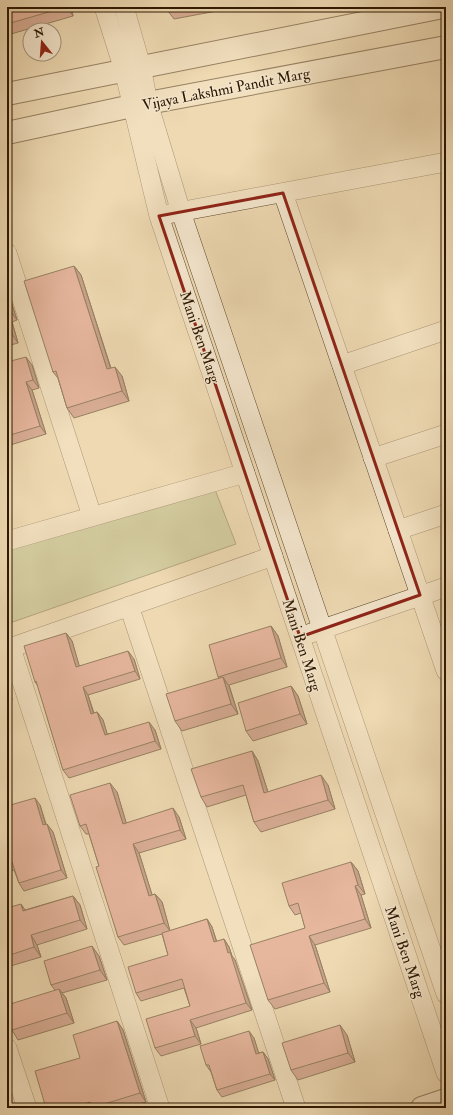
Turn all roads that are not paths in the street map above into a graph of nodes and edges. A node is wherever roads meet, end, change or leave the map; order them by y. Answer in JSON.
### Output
{"nodes":[{"id":1,"x":104,"y":7,"type":"edge"},
{"id":2,"x":124,"y":7,"type":"edge"},
{"id":3,"x":443,"y":7,"type":"edge"},
{"id":4,"x":446,"y":47,"type":"edge"},
{"id":5,"x":132,"y":68,"type":"junction"},
{"id":6,"x":7,"y":94,"type":"edge"},
{"id":7,"x":140,"y":105,"type":"junction"},
{"id":8,"x":7,"y":133,"type":"edge"},
{"id":9,"x":446,"y":162,"type":"edge"},
{"id":10,"x":283,"y":193,"type":"junction"},
{"id":11,"x":181,"y":212,"type":"junction"},
{"id":12,"x":159,"y":216,"type":"junction"},
{"id":13,"x":7,"y":253,"type":"edge"},
{"id":14,"x":446,"y":330,"type":"edge"},
{"id":15,"x":342,"y":365,"type":"junction"},
{"id":16,"x":446,"y":434,"type":"edge"},
{"id":17,"x":373,"y":458,"type":"junction"},
{"id":18,"x":245,"y":473,"type":"junction"},
{"id":19,"x":446,"y":514,"type":"edge"},
{"id":20,"x":92,"y":516,"type":"junction"},
{"id":21,"x":398,"y":530,"type":"junction"},
{"id":22,"x":7,"y":541,"type":"edge"},
{"id":23,"x":273,"y":556,"type":"junction"},
{"id":24,"x":446,"y":586,"type":"edge"},
{"id":25,"x":420,"y":595,"type":"junction"},
{"id":26,"x":129,"y":606,"type":"junction"},
{"id":27,"x":323,"y":630,"type":"junction"},
{"id":28,"x":300,"y":637,"type":"junction"},
{"id":29,"x":9,"y":649,"type":"edge"},
{"id":30,"x":446,"y":671,"type":"edge"},
{"id":31,"x":446,"y":994,"type":"edge"},
{"id":32,"x":7,"y":1048,"type":"edge"},
{"id":33,"x":446,"y":1073,"type":"edge"},
{"id":34,"x":446,"y":1100,"type":"edge"},
{"id":35,"x":27,"y":1108,"type":"edge"},
{"id":36,"x":160,"y":1108,"type":"edge"},
{"id":37,"x":296,"y":1108,"type":"edge"},
{"id":38,"x":422,"y":1108,"type":"edge"}],
"edges":[{"from":1,"to":5,"type":"street"},
{"from":2,"to":5,"type":"street","name":"Mani Ben Marg"},
{"from":3,"to":5,"type":"street"},
{"from":4,"to":7,"type":"street","name":"Vijaya Lakshmi Pandit Marg"},
{"from":5,"to":6,"type":"street"},
{"from":5,"to":7,"type":"street","name":"Mani Ben Marg"},
{"from":7,"to":8,"type":"street","name":"Vijaya Lakshmi Pandit Marg"},
{"from":7,"to":11,"type":"street","name":"Mani Ben Marg"},
{"from":7,"to":12,"type":"street","name":"Mani Ben Marg"},
{"from":9,"to":10,"type":"street"},
{"from":10,"to":11,"type":"street"},
{"from":10,"to":15,"type":"street"},
{"from":11,"to":12,"type":"street"},
{"from":11,"to":27,"type":"street","name":"Mani Ben Marg"},
{"from":12,"to":18,"type":"street","name":"Mani Ben Marg"},
{"from":13,"to":20,"type":"street"},
{"from":14,"to":15,"type":"street"},
{"from":15,"to":17,"type":"street"},
{"from":16,"to":17,"type":"street"},
{"from":17,"to":21,"type":"street"},
{"from":18,"to":20,"type":"street"},
{"from":18,"to":23,"type":"street","name":"Mani Ben Marg"},
{"from":19,"to":21,"type":"street"},
{"from":20,"to":22,"type":"street"},
{"from":21,"to":25,"type":"street"},
{"from":23,"to":26,"type":"street"},
{"from":23,"to":28,"type":"street","name":"Mani Ben Marg"},
{"from":24,"to":25,"type":"street"},
{"from":25,"to":27,"type":"street"},
{"from":25,"to":30,"type":"street"},
{"from":26,"to":29,"type":"street"},
{"from":26,"to":37,"type":"street"},
{"from":27,"to":28,"type":"street"},
{"from":27,"to":31,"type":"street","name":"Mani Ben Marg"},
{"from":28,"to":33,"type":"street","name":"Mani Ben Marg"},
{"from":29,"to":36,"type":"street"},
{"from":32,"to":35,"type":"street"},
{"from":34,"to":38,"type":"street"}]}
